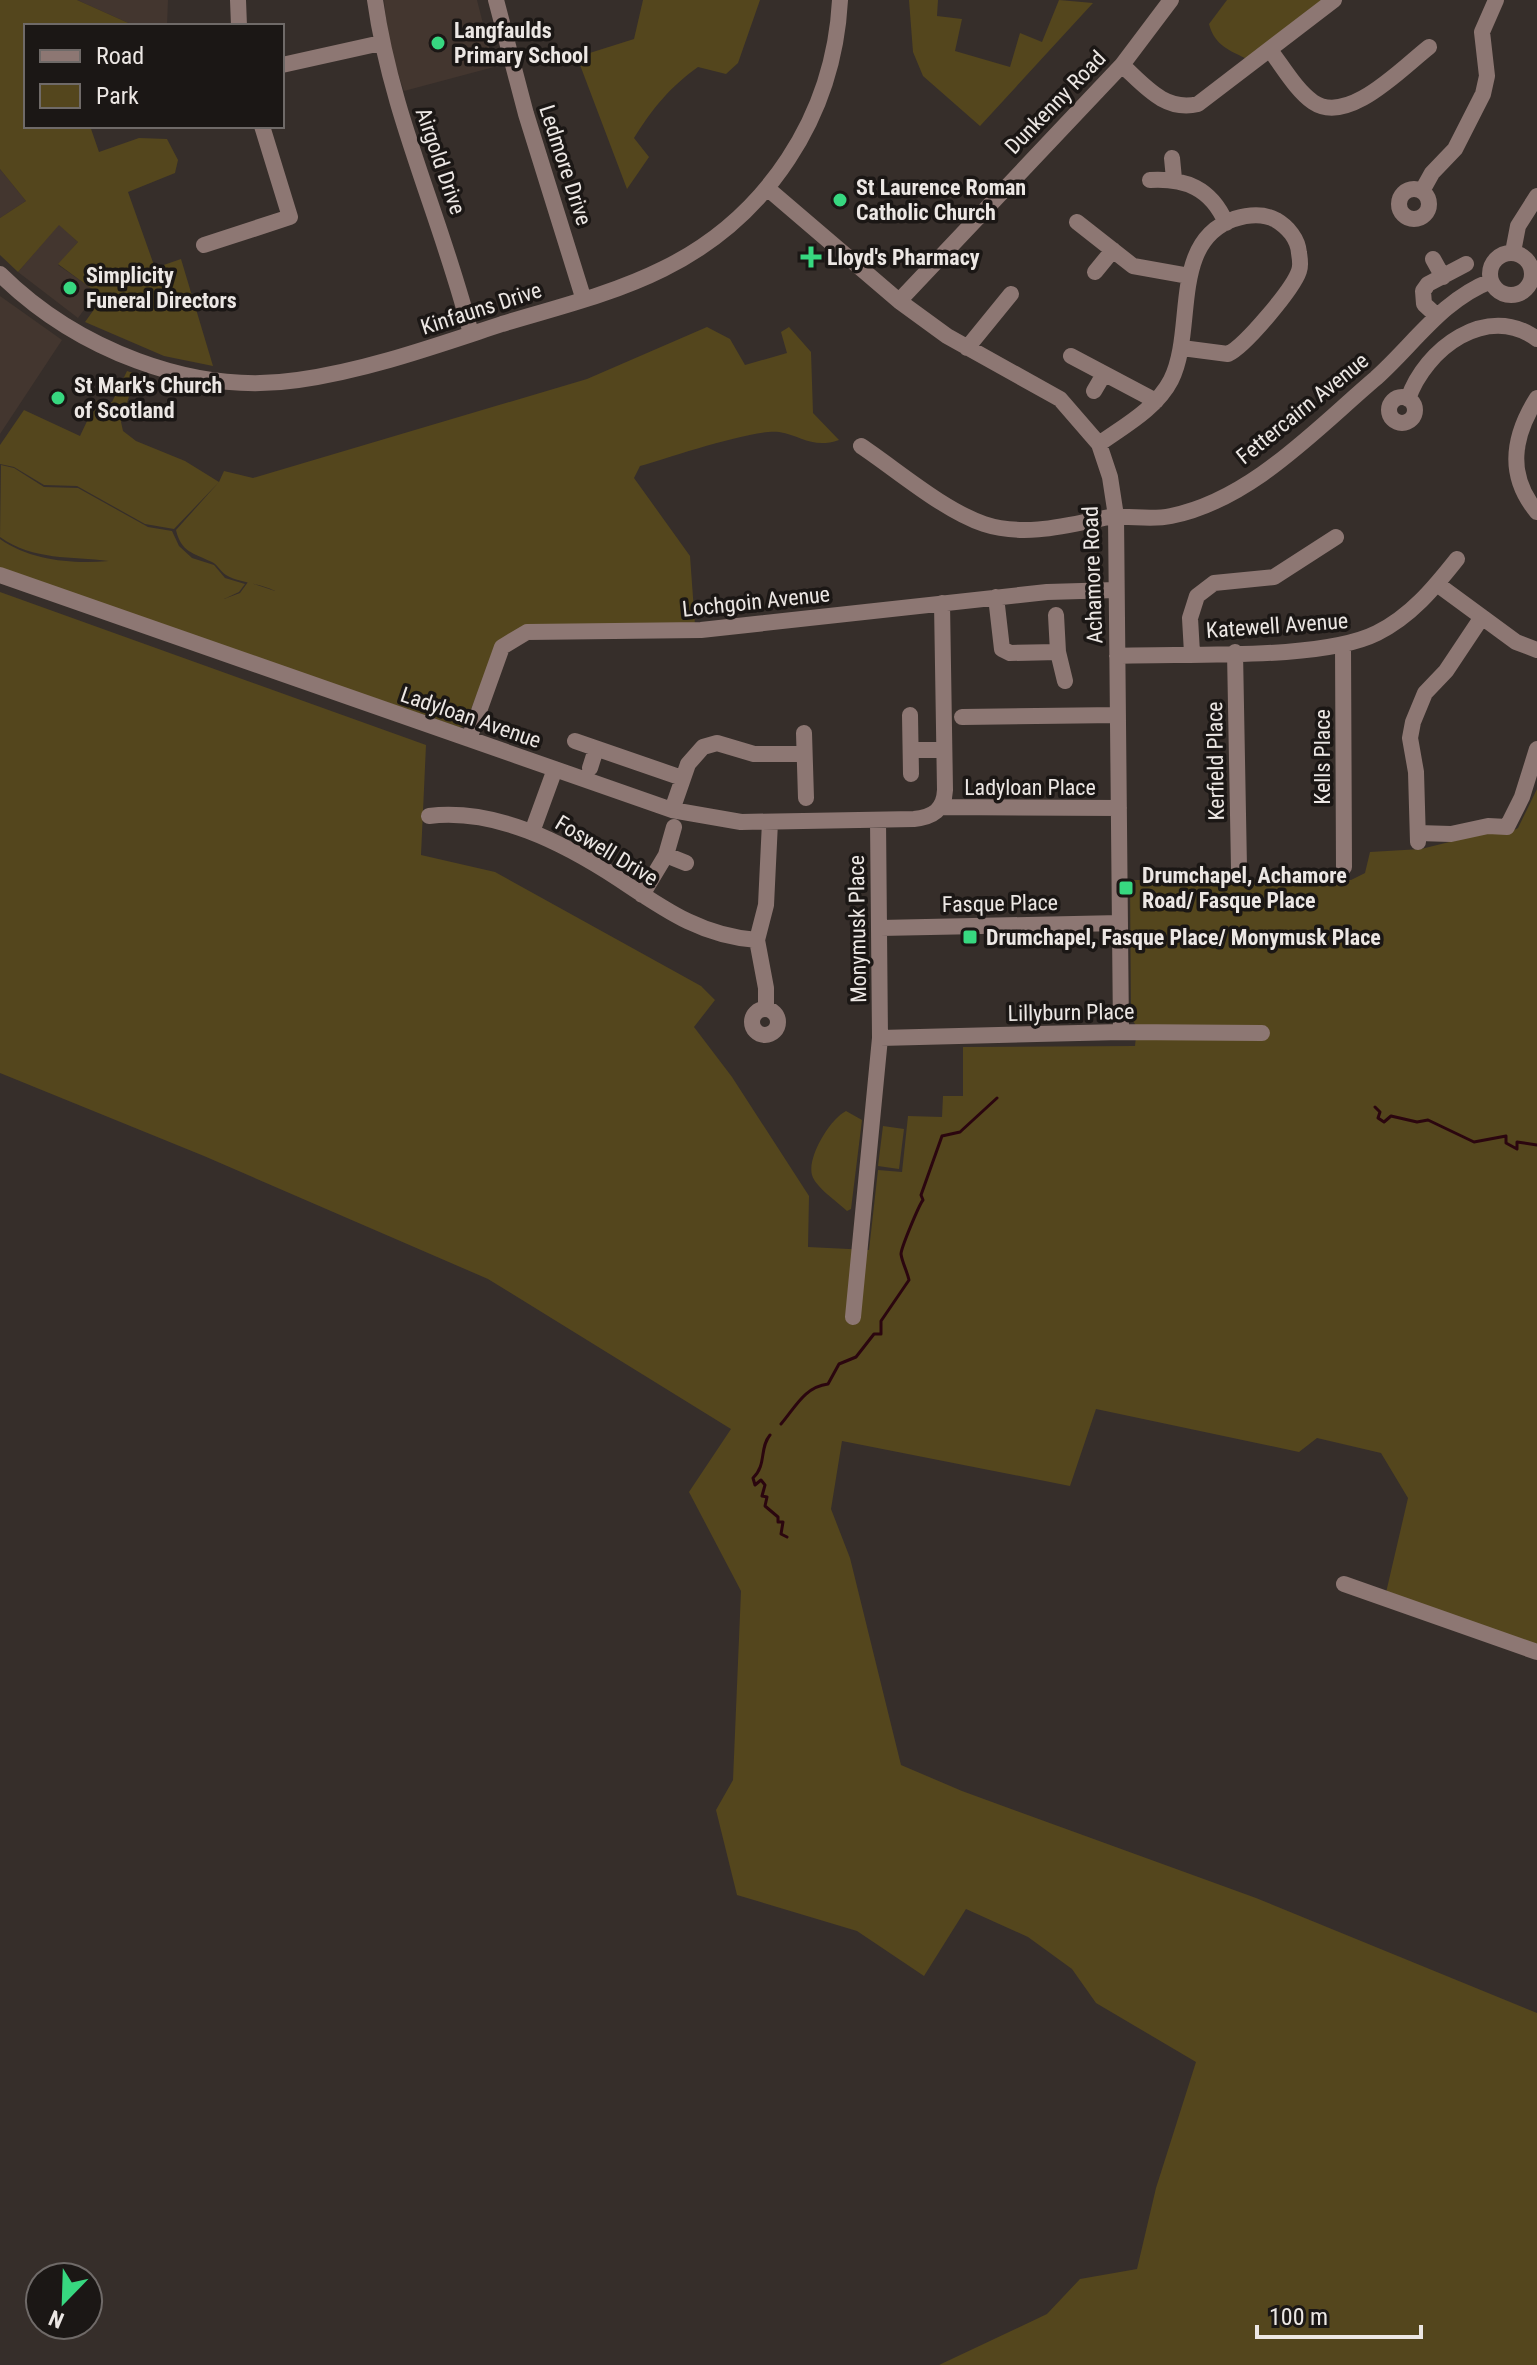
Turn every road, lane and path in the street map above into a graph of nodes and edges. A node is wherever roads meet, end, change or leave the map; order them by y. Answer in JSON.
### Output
{"nodes":[{"id":1,"x":238,"y":0,"type":"edge"},
{"id":2,"x":375,"y":0,"type":"edge"},
{"id":3,"x":496,"y":0,"type":"edge"},
{"id":4,"x":840,"y":0,"type":"edge"},
{"id":5,"x":1171,"y":0,"type":"edge"},
{"id":6,"x":1334,"y":0,"type":"edge"},
{"id":7,"x":1496,"y":0,"type":"edge"},
{"id":8,"x":239,"y":24,"type":"edge"},
{"id":9,"x":381,"y":43,"type":"junction"},
{"id":10,"x":1429,"y":47,"type":"dead end"},
{"id":11,"x":1270,"y":50,"type":"junction"},
{"id":12,"x":284,"y":65,"type":"edge"},
{"id":13,"x":1122,"y":65,"type":"junction"},
{"id":14,"x":263,"y":128,"type":"edge"},
{"id":15,"x":1172,"y":158,"type":"dead end"},
{"id":16,"x":1174,"y":179,"type":"junction"},
{"id":17,"x":1150,"y":180,"type":"dead end"},
{"id":18,"x":767,"y":188,"type":"junction"},
{"id":19,"x":1422,"y":191,"type":"dead end"},
{"id":20,"x":1537,"y":196,"type":"edge"},
{"id":21,"x":1077,"y":222,"type":"dead end"},
{"id":22,"x":1226,"y":223,"type":"junction"},
{"id":23,"x":204,"y":245,"type":"dead end"},
{"id":24,"x":1113,"y":250,"type":"junction"},
{"id":25,"x":1513,"y":252,"type":"junction"},
{"id":26,"x":1433,"y":259,"type":"dead end"},
{"id":27,"x":1466,"y":264,"type":"dead end"},
{"id":28,"x":1095,"y":272,"type":"dead end"},
{"id":29,"x":0,"y":274,"type":"edge"},
{"id":30,"x":1189,"y":276,"type":"junction"},
{"id":31,"x":1443,"y":277,"type":"junction"},
{"id":32,"x":1491,"y":281,"type":"junction"},
{"id":33,"x":1533,"y":286,"type":"edge"},
{"id":34,"x":1011,"y":294,"type":"dead end"},
{"id":35,"x":583,"y":297,"type":"junction"},
{"id":36,"x":899,"y":301,"type":"junction"},
{"id":37,"x":1437,"y":316,"type":"junction"},
{"id":38,"x":471,"y":334,"type":"junction"},
{"id":39,"x":1537,"y":339,"type":"edge"},
{"id":40,"x":967,"y":348,"type":"junction"},
{"id":41,"x":1182,"y":348,"type":"junction"},
{"id":42,"x":1071,"y":356,"type":"dead end"},
{"id":43,"x":1104,"y":374,"type":"junction"},
{"id":44,"x":1094,"y":391,"type":"dead end"},
{"id":45,"x":1537,"y":398,"type":"edge"},
{"id":46,"x":1408,"y":399,"type":"dead end"},
{"id":47,"x":1156,"y":401,"type":"junction"},
{"id":48,"x":1099,"y":444,"type":"junction"},
{"id":49,"x":861,"y":446,"type":"dead end"},
{"id":50,"x":1537,"y":512,"type":"edge"},
{"id":51,"x":1116,"y":516,"type":"junction"},
{"id":52,"x":1336,"y":537,"type":"dead end"},
{"id":53,"x":1457,"y":559,"type":"dead end"},
{"id":54,"x":0,"y":575,"type":"edge"},
{"id":55,"x":1437,"y":584,"type":"junction"},
{"id":56,"x":1116,"y":590,"type":"junction"},
{"id":57,"x":996,"y":597,"type":"junction"},
{"id":58,"x":942,"y":603,"type":"junction"},
{"id":59,"x":1056,"y":615,"type":"dead end"},
{"id":60,"x":1482,"y":617,"type":"junction"},
{"id":61,"x":1343,"y":646,"type":"junction"},
{"id":62,"x":1537,"y":650,"type":"edge"},
{"id":63,"x":1058,"y":652,"type":"junction"},
{"id":64,"x":1235,"y":652,"type":"junction"},
{"id":65,"x":1192,"y":653,"type":"junction"},
{"id":66,"x":1117,"y":656,"type":"junction"},
{"id":67,"x":1065,"y":681,"type":"dead end"},
{"id":68,"x":910,"y":715,"type":"dead end"},
{"id":69,"x":1118,"y":715,"type":"junction"},
{"id":70,"x":962,"y":717,"type":"dead end"},
{"id":71,"x":804,"y":733,"type":"dead end"},
{"id":72,"x":469,"y":739,"type":"junction"},
{"id":73,"x":575,"y":741,"type":"dead end"},
{"id":74,"x":596,"y":749,"type":"junction"},
{"id":75,"x":1537,"y":749,"type":"edge"},
{"id":76,"x":911,"y":750,"type":"junction"},
{"id":77,"x":944,"y":750,"type":"junction"},
{"id":78,"x":804,"y":754,"type":"junction"},
{"id":79,"x":590,"y":768,"type":"dead end"},
{"id":80,"x":555,"y":769,"type":"junction"},
{"id":81,"x":911,"y":774,"type":"dead end"},
{"id":82,"x":682,"y":778,"type":"junction"},
{"id":83,"x":806,"y":798,"type":"dead end"},
{"id":84,"x":940,"y":808,"type":"junction"},
{"id":85,"x":1119,"y":808,"type":"junction"},
{"id":86,"x":672,"y":810,"type":"junction"},
{"id":87,"x":429,"y":816,"type":"dead end"},
{"id":88,"x":878,"y":820,"type":"junction"},
{"id":89,"x":770,"y":822,"type":"junction"},
{"id":90,"x":674,"y":827,"type":"dead end"},
{"id":91,"x":532,"y":832,"type":"junction"},
{"id":92,"x":666,"y":855,"type":"junction"},
{"id":93,"x":686,"y":863,"type":"dead end"},
{"id":94,"x":1344,"y":867,"type":"dead end"},
{"id":95,"x":1239,"y":868,"type":"dead end"},
{"id":96,"x":642,"y":895,"type":"junction"},
{"id":97,"x":1120,"y":923,"type":"junction"},
{"id":98,"x":880,"y":928,"type":"junction"},
{"id":99,"x":757,"y":940,"type":"junction"},
{"id":100,"x":766,"y":1009,"type":"dead end"},
{"id":101,"x":1121,"y":1032,"type":"junction"},
{"id":102,"x":1262,"y":1033,"type":"dead end"},
{"id":103,"x":880,"y":1038,"type":"junction"},
{"id":104,"x":853,"y":1317,"type":"dead end"},
{"id":105,"x":1344,"y":1584,"type":"dead end"},
{"id":106,"x":1537,"y":1652,"type":"edge"}],
"edges":[{"from":1,"to":8,"type":"street"},
{"from":2,"to":9,"type":"street","name":"Airgold Drive"},
{"from":3,"to":35,"type":"street","name":"Ledmore Drive"},
{"from":4,"to":18,"type":"street","name":"Kinfauns Drive"},
{"from":5,"to":13,"type":"street","name":"Dunkenny Road"},
{"from":6,"to":11,"type":"street"},
{"from":7,"to":19,"type":"street"},
{"from":9,"to":12,"type":"street"},
{"from":9,"to":38,"type":"street","name":"Airgold Drive"},
{"from":10,"to":11,"type":"street"},
{"from":11,"to":13,"type":"street"},
{"from":13,"to":36,"type":"street","name":"Dunkenny Road"},
{"from":14,"to":23,"type":"street"},
{"from":15,"to":16,"type":"street"},
{"from":16,"to":17,"type":"street"},
{"from":16,"to":22,"type":"street"},
{"from":18,"to":35,"type":"street","name":"Kinfauns Drive"},
{"from":18,"to":36,"type":"street","name":"Achamore Road"},
{"from":20,"to":25,"type":"street"},
{"from":21,"to":24,"type":"street"},
{"from":22,"to":30,"type":"street"},
{"from":22,"to":41,"type":"street"},
{"from":24,"to":28,"type":"street"},
{"from":24,"to":30,"type":"street"},
{"from":25,"to":32,"type":"street"},
{"from":25,"to":33,"type":"street"},
{"from":26,"to":31,"type":"street"},
{"from":27,"to":31,"type":"street"},
{"from":29,"to":38,"type":"street","name":"Kinfauns Drive"},
{"from":30,"to":41,"type":"street"},
{"from":31,"to":37,"type":"street"},
{"from":32,"to":33,"type":"street"},
{"from":32,"to":37,"type":"street","name":"Fettercairn Avenue"},
{"from":34,"to":40,"type":"street"},
{"from":35,"to":38,"type":"street","name":"Kinfauns Drive"},
{"from":36,"to":40,"type":"street","name":"Achamore Road"},
{"from":37,"to":51,"type":"street","name":"Fettercairn Avenue"},
{"from":39,"to":46,"type":"street"},
{"from":40,"to":48,"type":"street","name":"Achamore Road"},
{"from":41,"to":47,"type":"street"},
{"from":42,"to":43,"type":"street"},
{"from":43,"to":44,"type":"street"},
{"from":43,"to":47,"type":"street"},
{"from":45,"to":50,"type":"street"},
{"from":47,"to":48,"type":"street"},
{"from":48,"to":51,"type":"street","name":"Achamore Road"},
{"from":49,"to":51,"type":"street","name":"Fettercairn Avenue"},
{"from":51,"to":56,"type":"street","name":"Achamore Road"},
{"from":52,"to":65,"type":"street"},
{"from":53,"to":55,"type":"street","name":"Katewell Avenue"},
{"from":54,"to":72,"type":"street","name":"Ladyloan Avenue"},
{"from":55,"to":60,"type":"street"},
{"from":55,"to":61,"type":"street","name":"Katewell Avenue"},
{"from":56,"to":57,"type":"street","name":"Lochgoin Avenue"},
{"from":56,"to":66,"type":"street","name":"Achamore Road"},
{"from":57,"to":58,"type":"street","name":"Lochgoin Avenue"},
{"from":57,"to":63,"type":"street"},
{"from":58,"to":72,"type":"street","name":"Lochgoin Avenue"},
{"from":58,"to":77,"type":"street"},
{"from":59,"to":63,"type":"street"},
{"from":60,"to":62,"type":"street"},
{"from":60,"to":75,"type":"street"},
{"from":61,"to":64,"type":"street","name":"Katewell Avenue"},
{"from":61,"to":94,"type":"street","name":"Kells Place"},
{"from":63,"to":67,"type":"street"},
{"from":64,"to":65,"type":"street","name":"Katewell Avenue"},
{"from":64,"to":95,"type":"street","name":"Kerfield Place"},
{"from":65,"to":66,"type":"street","name":"Katewell Avenue"},
{"from":66,"to":69,"type":"street","name":"Achamore Road"},
{"from":68,"to":76,"type":"street"},
{"from":69,"to":70,"type":"street"},
{"from":69,"to":85,"type":"street","name":"Achamore Road"},
{"from":71,"to":78,"type":"street"},
{"from":72,"to":80,"type":"street","name":"Ladyloan Avenue"},
{"from":73,"to":74,"type":"street"},
{"from":74,"to":79,"type":"street"},
{"from":74,"to":82,"type":"street"},
{"from":76,"to":77,"type":"street"},
{"from":76,"to":81,"type":"street"},
{"from":77,"to":84,"type":"street"},
{"from":78,"to":82,"type":"street"},
{"from":78,"to":83,"type":"street"},
{"from":80,"to":86,"type":"street","name":"Ladyloan Avenue"},
{"from":80,"to":91,"type":"street"},
{"from":82,"to":86,"type":"street"},
{"from":84,"to":85,"type":"street","name":"Ladyloan Place"},
{"from":84,"to":88,"type":"street","name":"Ladyloan Avenue"},
{"from":85,"to":97,"type":"street","name":"Achamore Road"},
{"from":86,"to":89,"type":"street","name":"Ladyloan Avenue"},
{"from":87,"to":91,"type":"street","name":"Foswell Drive"},
{"from":88,"to":89,"type":"street","name":"Ladyloan Avenue"},
{"from":88,"to":98,"type":"street","name":"Monymusk Place"},
{"from":89,"to":99,"type":"street"},
{"from":90,"to":92,"type":"street"},
{"from":91,"to":96,"type":"street","name":"Foswell Drive"},
{"from":92,"to":93,"type":"street"},
{"from":92,"to":96,"type":"street"},
{"from":96,"to":99,"type":"street","name":"Foswell Drive"},
{"from":97,"to":98,"type":"street","name":"Fasque Place"},
{"from":97,"to":101,"type":"street","name":"Achamore Road"},
{"from":98,"to":103,"type":"street","name":"Monymusk Place"},
{"from":99,"to":100,"type":"street"},
{"from":101,"to":102,"type":"street","name":"Lillyburn Place"},
{"from":101,"to":103,"type":"street","name":"Lillyburn Place"},
{"from":103,"to":104,"type":"street","name":"Monymusk Place"},
{"from":105,"to":106,"type":"street"}]}
